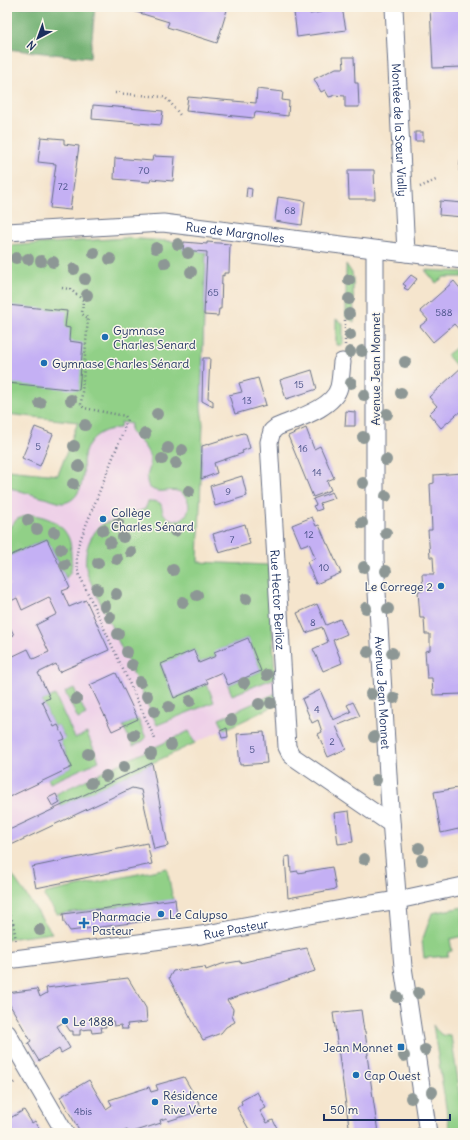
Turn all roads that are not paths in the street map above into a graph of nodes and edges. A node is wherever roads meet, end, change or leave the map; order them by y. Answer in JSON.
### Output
{"nodes":[{"id":1,"x":394,"y":7,"type":"edge"},
{"id":2,"x":7,"y":232,"type":"edge"},
{"id":3,"x":375,"y":250,"type":"junction"},
{"id":4,"x":406,"y":254,"type":"junction"},
{"id":5,"x":463,"y":260,"type":"edge"},
{"id":6,"x":342,"y":362,"type":"road end"},
{"id":7,"x":391,"y":824,"type":"junction"},
{"id":8,"x":463,"y":886,"type":"edge"},
{"id":9,"x":398,"y":900,"type":"junction"},
{"id":10,"x":7,"y":960,"type":"edge"},
{"id":11,"x":7,"y":1033,"type":"edge"},
{"id":12,"x":65,"y":1133,"type":"edge"},
{"id":13,"x":428,"y":1133,"type":"edge"}],
"edges":[{"from":1,"to":4,"type":"street","name":"Montée de la Sœur Vially"},
{"from":2,"to":3,"type":"street","name":"Rue de Margnolles"},
{"from":3,"to":4,"type":"street","name":"Rue de Margnolles"},
{"from":3,"to":7,"type":"street","name":"Avenue Jean Monnet"},
{"from":4,"to":5,"type":"street","name":"Rue de Margnolles"},
{"from":6,"to":7,"type":"street","name":"Rue Hector Berlioz"},
{"from":7,"to":9,"type":"street","name":"Avenue Jean Monnet"},
{"from":8,"to":9,"type":"street","name":"Rue Pasteur"},
{"from":9,"to":10,"type":"street","name":"Rue Pasteur"},
{"from":9,"to":13,"type":"street","name":"Avenue Jean Monnet"},
{"from":11,"to":12,"type":"street"}]}
